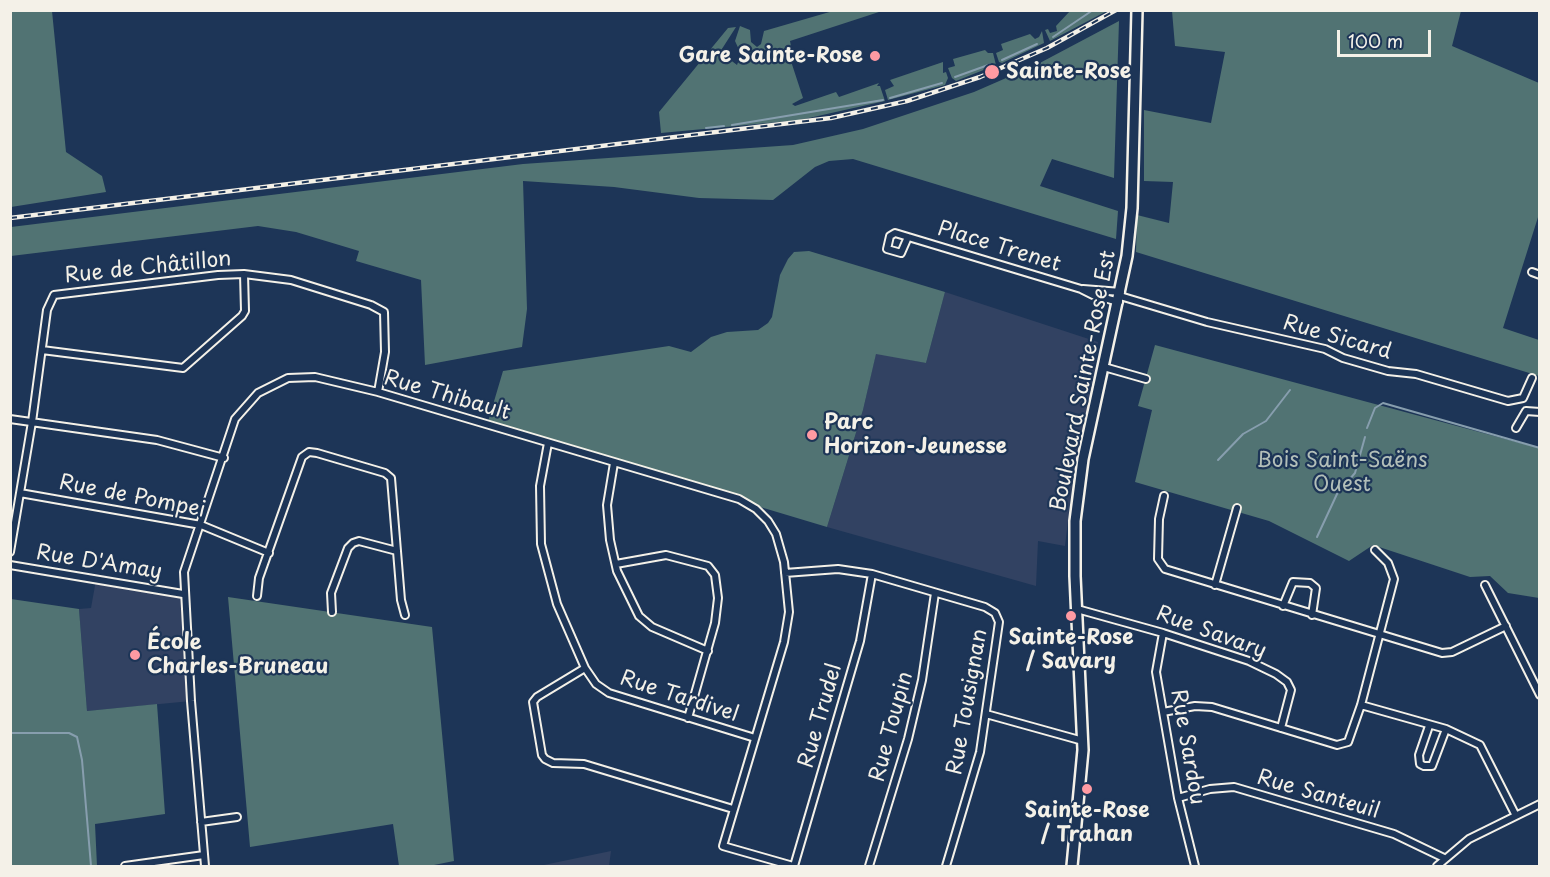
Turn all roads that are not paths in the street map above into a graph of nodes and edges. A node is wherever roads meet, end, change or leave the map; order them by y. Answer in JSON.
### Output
{"nodes":[{"id":1,"x":1137,"y":10,"type":"edge"},
{"id":2,"x":908,"y":237,"type":"dead end"},
{"id":3,"x":1532,"y":273,"type":"dead end"},
{"id":4,"x":244,"y":274,"type":"junction"},
{"id":5,"x":1539,"y":275,"type":"edge"},
{"id":6,"x":1081,"y":289,"type":"junction"},
{"id":7,"x":1120,"y":297,"type":"junction"},
{"id":8,"x":42,"y":350,"type":"junction"},
{"id":9,"x":1104,"y":368,"type":"junction"},
{"id":10,"x":1532,"y":378,"type":"dead end"},
{"id":11,"x":1146,"y":379,"type":"dead end"},
{"id":12,"x":378,"y":392,"type":"junction"},
{"id":13,"x":1539,"y":412,"type":"edge"},
{"id":14,"x":10,"y":419,"type":"edge"},
{"id":15,"x":32,"y":422,"type":"junction"},
{"id":16,"x":1516,"y":428,"type":"dead end"},
{"id":17,"x":548,"y":443,"type":"junction"},
{"id":18,"x":224,"y":458,"type":"junction"},
{"id":19,"x":614,"y":463,"type":"junction"},
{"id":20,"x":20,"y":493,"type":"junction"},
{"id":21,"x":1164,"y":496,"type":"dead end"},
{"id":22,"x":1237,"y":508,"type":"dead end"},
{"id":23,"x":201,"y":525,"type":"junction"},
{"id":24,"x":1376,"y":550,"type":"dead end"},
{"id":25,"x":397,"y":551,"type":"junction"},
{"id":26,"x":10,"y":552,"type":"edge"},
{"id":27,"x":268,"y":553,"type":"junction"},
{"id":28,"x":616,"y":564,"type":"junction"},
{"id":29,"x":10,"y":566,"type":"edge"},
{"id":30,"x":785,"y":573,"type":"junction"},
{"id":31,"x":872,"y":574,"type":"junction"},
{"id":32,"x":1215,"y":585,"type":"junction"},
{"id":33,"x":1485,"y":585,"type":"dead end"},
{"id":34,"x":934,"y":593,"type":"junction"},
{"id":35,"x":183,"y":594,"type":"junction"},
{"id":36,"x":257,"y":596,"type":"dead end"},
{"id":37,"x":1283,"y":606,"type":"junction"},
{"id":38,"x":1077,"y":609,"type":"junction"},
{"id":39,"x":332,"y":612,"type":"dead end"},
{"id":40,"x":405,"y":615,"type":"dead end"},
{"id":41,"x":1312,"y":615,"type":"junction"},
{"id":42,"x":1506,"y":626,"type":"junction"},
{"id":43,"x":1163,"y":633,"type":"junction"},
{"id":44,"x":1381,"y":634,"type":"junction"},
{"id":45,"x":708,"y":651,"type":"junction"},
{"id":46,"x":585,"y":668,"type":"junction"},
{"id":47,"x":1539,"y":695,"type":"edge"},
{"id":48,"x":1361,"y":705,"type":"junction"},
{"id":49,"x":1163,"y":712,"type":"junction"},
{"id":50,"x":986,"y":714,"type":"junction"},
{"id":51,"x":688,"y":718,"type":"junction"},
{"id":52,"x":1429,"y":726,"type":"junction"},
{"id":53,"x":1281,"y":728,"type":"junction"},
{"id":54,"x":1446,"y":729,"type":"junction"},
{"id":55,"x":755,"y":738,"type":"junction"},
{"id":56,"x":1083,"y":741,"type":"junction"},
{"id":57,"x":1178,"y":798,"type":"junction"},
{"id":58,"x":1539,"y":804,"type":"edge"},
{"id":59,"x":734,"y":809,"type":"junction"},
{"id":60,"x":1515,"y":814,"type":"junction"},
{"id":61,"x":237,"y":817,"type":"dead end"},
{"id":62,"x":201,"y":822,"type":"junction"},
{"id":63,"x":204,"y":855,"type":"junction"},
{"id":64,"x":1444,"y":858,"type":"junction"},
{"id":65,"x":125,"y":867,"type":"edge"},
{"id":66,"x":205,"y":867,"type":"edge"},
{"id":67,"x":793,"y":867,"type":"edge"},
{"id":68,"x":869,"y":867,"type":"edge"},
{"id":69,"x":946,"y":867,"type":"edge"},
{"id":70,"x":1072,"y":867,"type":"edge"},
{"id":71,"x":1196,"y":867,"type":"edge"},
{"id":72,"x":1437,"y":867,"type":"edge"}],
"edges":[{"from":1,"to":7,"type":"street","name":"Boulevard Sainte-Rose Est"},
{"from":2,"to":6,"type":"street","name":"Place Trenet"},
{"from":3,"to":5,"type":"street"},
{"from":4,"to":8,"type":"street","name":"Rue de Châtillon"},
{"from":4,"to":8,"type":"street"},
{"from":4,"to":12,"type":"street","name":"Rue de Châtillon"},
{"from":6,"to":7,"type":"street","name":"Place Trenet"},
{"from":6,"to":7,"type":"street","name":"Place Trenet"},
{"from":7,"to":9,"type":"street","name":"Boulevard Sainte-Rose Est"},
{"from":7,"to":10,"type":"street","name":"Rue Sicard"},
{"from":8,"to":15,"type":"street","name":"Rue de Châtillon"},
{"from":9,"to":11,"type":"street"},
{"from":9,"to":38,"type":"street","name":"Boulevard Sainte-Rose Est"},
{"from":12,"to":17,"type":"street","name":"Rue Thibault"},
{"from":12,"to":18,"type":"street","name":"Rue Thibault"},
{"from":13,"to":16,"type":"street"},
{"from":14,"to":15,"type":"street"},
{"from":15,"to":18,"type":"street"},
{"from":15,"to":20,"type":"street","name":"Rue de Châtillon"},
{"from":17,"to":19,"type":"street","name":"Rue Thibault"},
{"from":17,"to":46,"type":"street","name":"Rue Tardivel"},
{"from":18,"to":23,"type":"street","name":"Rue Thibault"},
{"from":19,"to":28,"type":"street"},
{"from":19,"to":30,"type":"street","name":"Rue Thibault"},
{"from":20,"to":23,"type":"street","name":"Rue de Pompei"},
{"from":20,"to":26,"type":"street","name":"Rue de Châtillon"},
{"from":21,"to":32,"type":"street"},
{"from":22,"to":32,"type":"street"},
{"from":23,"to":27,"type":"street","name":"Rue de Pompei"},
{"from":23,"to":35,"type":"street","name":"Rue Thibault"},
{"from":24,"to":44,"type":"street"},
{"from":25,"to":27,"type":"street"},
{"from":25,"to":39,"type":"street"},
{"from":25,"to":40,"type":"street"},
{"from":27,"to":36,"type":"street"},
{"from":28,"to":45,"type":"street"},
{"from":28,"to":45,"type":"street"},
{"from":29,"to":35,"type":"street","name":"Rue D'Amay"},
{"from":30,"to":31,"type":"street","name":"Rue Tousignan"},
{"from":30,"to":55,"type":"street","name":"Rue Thibault"},
{"from":31,"to":34,"type":"street","name":"Rue Tousignan"},
{"from":31,"to":67,"type":"street","name":"Rue Trudel"},
{"from":32,"to":37,"type":"street"},
{"from":33,"to":42,"type":"street"},
{"from":34,"to":50,"type":"street","name":"Rue Tousignan"},
{"from":34,"to":68,"type":"street","name":"Rue Toupin"},
{"from":35,"to":62,"type":"street","name":"Rue Thibault"},
{"from":37,"to":41,"type":"street"},
{"from":37,"to":41,"type":"street"},
{"from":38,"to":43,"type":"street","name":"Rue Savary"},
{"from":38,"to":56,"type":"street","name":"Boulevard Sainte-Rose Est"},
{"from":41,"to":44,"type":"street"},
{"from":42,"to":44,"type":"street"},
{"from":42,"to":47,"type":"street"},
{"from":43,"to":49,"type":"street","name":"Rue Sardou"},
{"from":43,"to":53,"type":"street","name":"Rue Savary"},
{"from":44,"to":48,"type":"street"},
{"from":45,"to":51,"type":"street"},
{"from":46,"to":51,"type":"street","name":"Rue Tardivel"},
{"from":46,"to":59,"type":"street"},
{"from":48,"to":52,"type":"street"},
{"from":48,"to":53,"type":"street"},
{"from":49,"to":53,"type":"street"},
{"from":49,"to":57,"type":"street","name":"Rue Sardou"},
{"from":50,"to":56,"type":"street"},
{"from":50,"to":69,"type":"street","name":"Rue Tousignan"},
{"from":51,"to":55,"type":"street","name":"Rue Tardivel"},
{"from":52,"to":54,"type":"street"},
{"from":52,"to":54,"type":"street"},
{"from":54,"to":60,"type":"street"},
{"from":55,"to":59,"type":"street","name":"Rue Thibault"},
{"from":56,"to":70,"type":"street","name":"Boulevard Sainte-Rose Est"},
{"from":57,"to":64,"type":"street","name":"Rue Santeuil"},
{"from":57,"to":71,"type":"street","name":"Rue Sardou"},
{"from":58,"to":60,"type":"street"},
{"from":59,"to":67,"type":"street","name":"Rue Thibault"},
{"from":60,"to":64,"type":"street"},
{"from":61,"to":62,"type":"street"},
{"from":62,"to":63,"type":"street","name":"Rue Thibault"},
{"from":63,"to":65,"type":"street"},
{"from":63,"to":66,"type":"street","name":"Rue Thibault"},
{"from":64,"to":72,"type":"street"}]}
